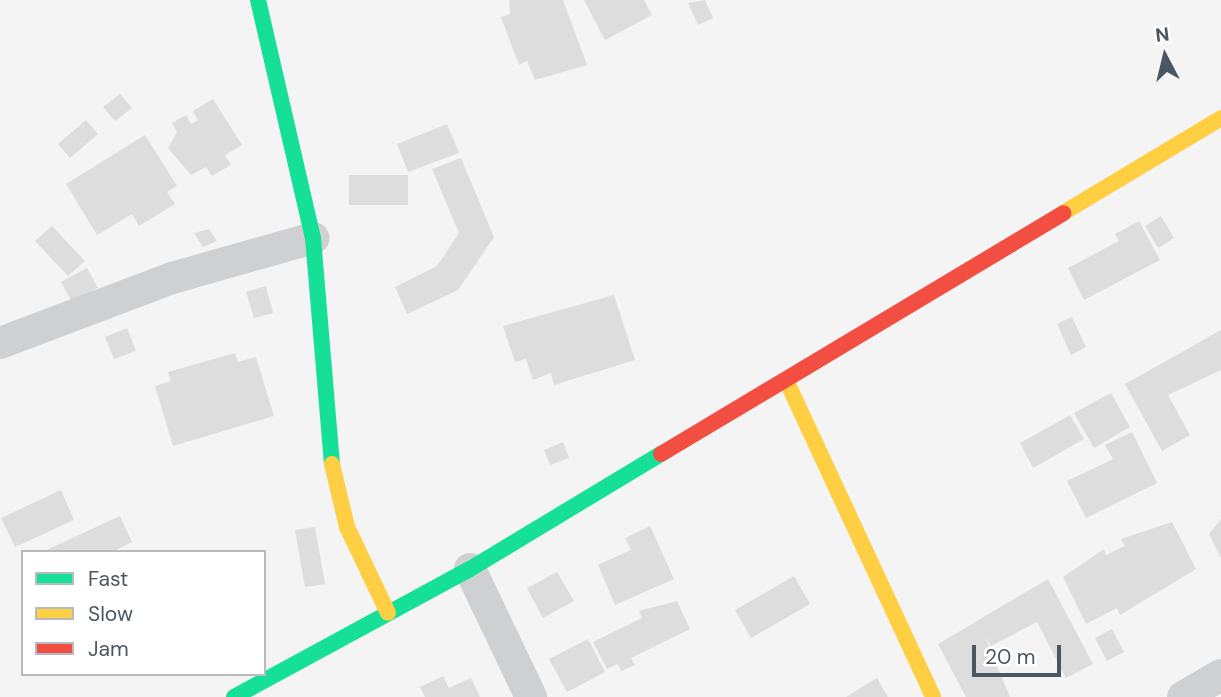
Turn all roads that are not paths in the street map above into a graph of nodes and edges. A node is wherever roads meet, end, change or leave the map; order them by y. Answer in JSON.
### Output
{"nodes":[{"id":1,"x":258,"y":0,"type":"edge"},
{"id":2,"x":1221,"y":118,"type":"edge"},
{"id":3,"x":313,"y":239,"type":"junction"},
{"id":4,"x":0,"y":343,"type":"edge"},
{"id":5,"x":787,"y":382,"type":"junction"},
{"id":6,"x":470,"y":569,"type":"junction"},
{"id":7,"x":388,"y":613,"type":"junction"},
{"id":8,"x":1221,"y":675,"type":"edge"},
{"id":9,"x":234,"y":697,"type":"edge"},
{"id":10,"x":531,"y":697,"type":"edge"},
{"id":11,"x":933,"y":697,"type":"edge"},
{"id":12,"x":1183,"y":697,"type":"edge"}],
"edges":[{"from":1,"to":3,"type":"street"},
{"from":2,"to":5,"type":"street"},
{"from":3,"to":4,"type":"street"},
{"from":3,"to":7,"type":"street"},
{"from":5,"to":6,"type":"street"},
{"from":5,"to":11,"type":"street"},
{"from":6,"to":7,"type":"street"},
{"from":6,"to":10,"type":"street"},
{"from":7,"to":9,"type":"street"},
{"from":8,"to":12,"type":"street"}]}
